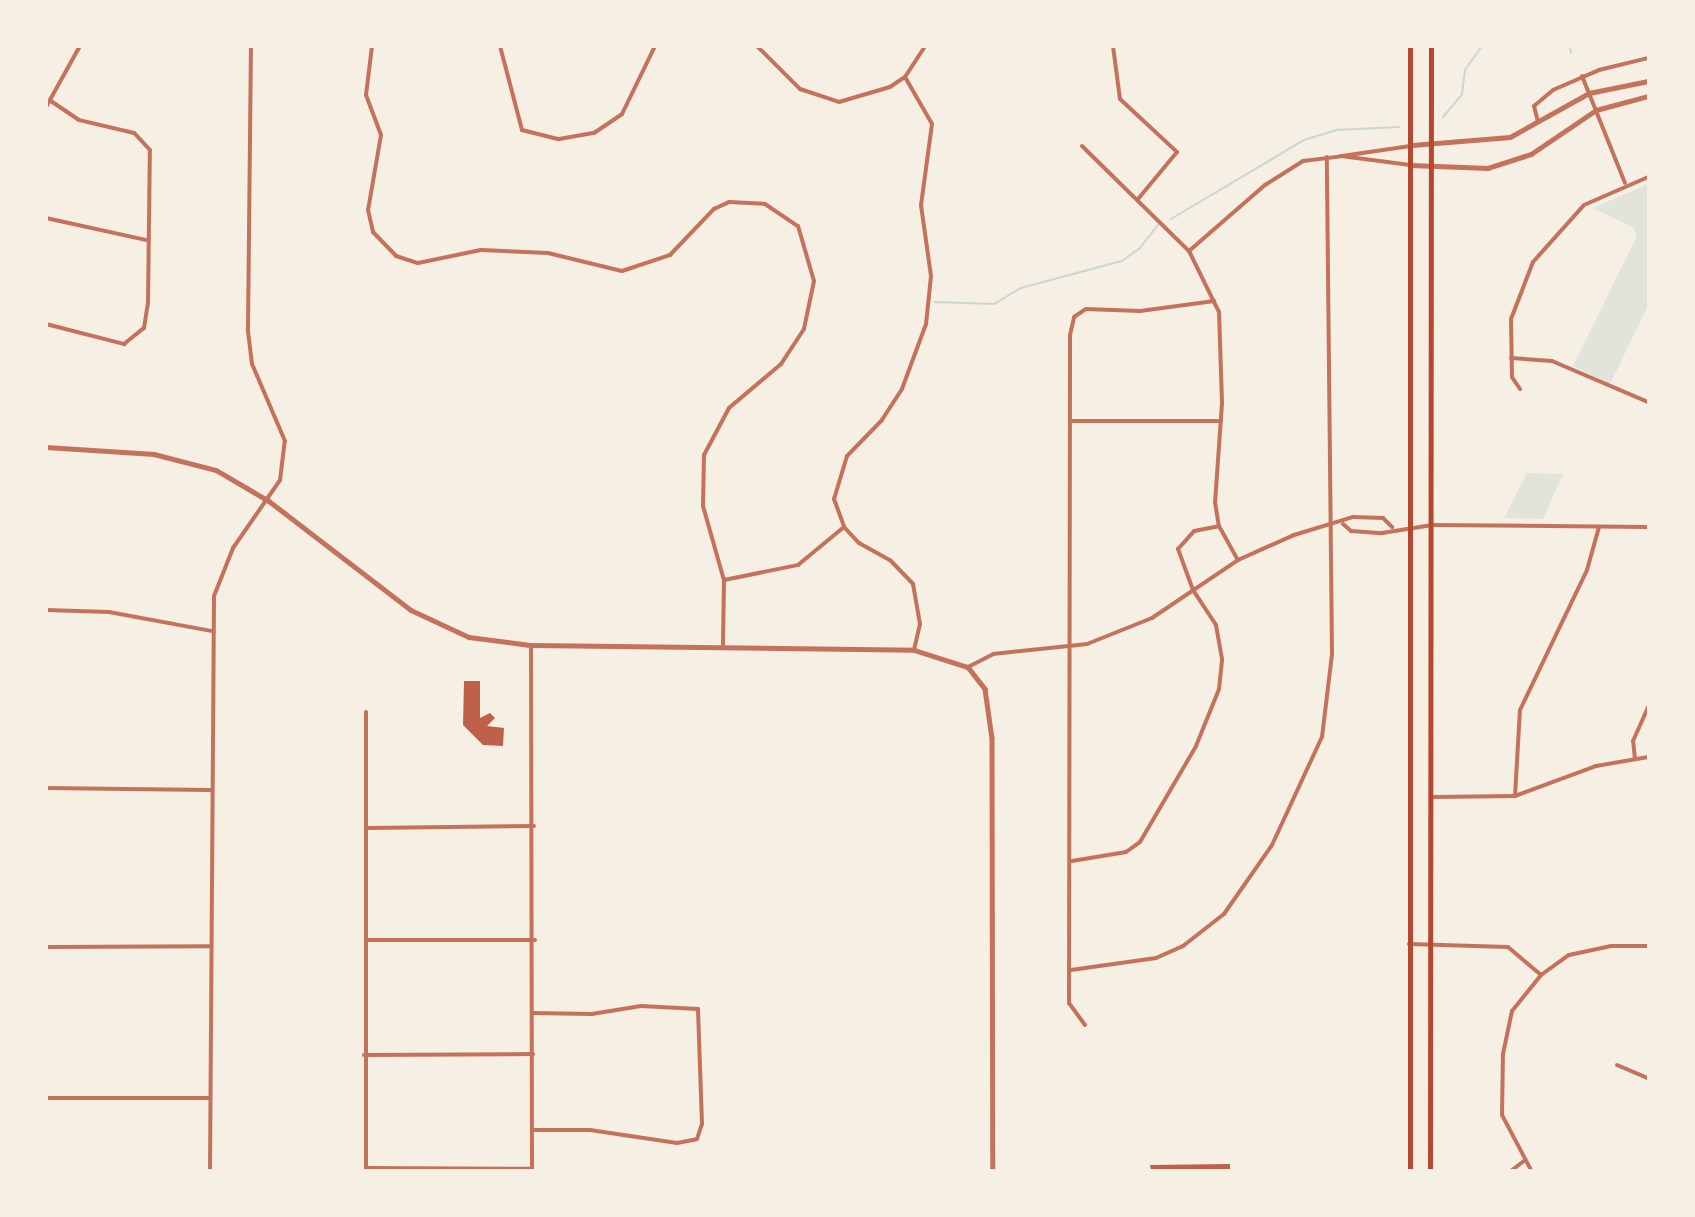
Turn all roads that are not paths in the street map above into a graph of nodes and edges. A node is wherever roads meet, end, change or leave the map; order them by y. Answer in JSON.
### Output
{"nodes":[{"id":1,"x":80,"y":46,"type":"edge"},
{"id":2,"x":251,"y":46,"type":"edge"},
{"id":3,"x":372,"y":46,"type":"edge"},
{"id":4,"x":500,"y":46,"type":"edge"},
{"id":5,"x":655,"y":46,"type":"edge"},
{"id":6,"x":757,"y":46,"type":"edge"},
{"id":7,"x":925,"y":46,"type":"edge"},
{"id":8,"x":1113,"y":46,"type":"edge"},
{"id":9,"x":1410,"y":46,"type":"edge"},
{"id":10,"x":1431,"y":46,"type":"edge"},
{"id":11,"x":1648,"y":58,"type":"edge"},
{"id":12,"x":1582,"y":76,"type":"junction"},
{"id":13,"x":905,"y":77,"type":"junction"},
{"id":14,"x":1648,"y":81,"type":"edge"},
{"id":15,"x":1589,"y":93,"type":"junction"},
{"id":16,"x":1648,"y":96,"type":"edge"},
{"id":17,"x":51,"y":101,"type":"junction"},
{"id":18,"x":46,"y":107,"type":"edge"},
{"id":19,"x":1596,"y":110,"type":"junction"},
{"id":20,"x":1538,"y":123,"type":"junction"},
{"id":21,"x":1431,"y":145,"type":"junction"},
{"id":22,"x":1082,"y":146,"type":"dead end"},
{"id":23,"x":1412,"y":146,"type":"junction"},
{"id":24,"x":1341,"y":156,"type":"junction"},
{"id":25,"x":1328,"y":157,"type":"junction"},
{"id":26,"x":1411,"y":165,"type":"junction"},
{"id":27,"x":1431,"y":167,"type":"junction"},
{"id":28,"x":1648,"y":177,"type":"edge"},
{"id":29,"x":1625,"y":183,"type":"junction"},
{"id":30,"x":1138,"y":199,"type":"junction"},
{"id":31,"x":46,"y":218,"type":"edge"},
{"id":32,"x":146,"y":240,"type":"junction"},
{"id":33,"x":1189,"y":250,"type":"junction"},
{"id":34,"x":1214,"y":301,"type":"junction"},
{"id":35,"x":46,"y":324,"type":"edge"},
{"id":36,"x":1511,"y":358,"type":"junction"},
{"id":37,"x":1520,"y":389,"type":"dead end"},
{"id":38,"x":1648,"y":402,"type":"edge"},
{"id":39,"x":1070,"y":421,"type":"junction"},
{"id":40,"x":1221,"y":421,"type":"junction"},
{"id":41,"x":46,"y":447,"type":"edge"},
{"id":42,"x":269,"y":501,"type":"junction"},
{"id":43,"x":1343,"y":524,"type":"junction"},
{"id":44,"x":1432,"y":525,"type":"junction"},
{"id":45,"x":1219,"y":526,"type":"junction"},
{"id":46,"x":844,"y":527,"type":"junction"},
{"id":47,"x":1331,"y":527,"type":"junction"},
{"id":48,"x":1392,"y":527,"type":"junction"},
{"id":49,"x":1411,"y":527,"type":"junction"},
{"id":50,"x":1599,"y":527,"type":"junction"},
{"id":51,"x":1648,"y":527,"type":"edge"},
{"id":52,"x":1238,"y":560,"type":"junction"},
{"id":53,"x":724,"y":580,"type":"junction"},
{"id":54,"x":1193,"y":590,"type":"junction"},
{"id":55,"x":46,"y":610,"type":"edge"},
{"id":56,"x":212,"y":631,"type":"junction"},
{"id":57,"x":531,"y":645,"type":"junction"},
{"id":58,"x":723,"y":645,"type":"junction"},
{"id":59,"x":1069,"y":649,"type":"junction"},
{"id":60,"x":914,"y":650,"type":"junction"},
{"id":61,"x":968,"y":668,"type":"junction"},
{"id":62,"x":1648,"y":706,"type":"edge"},
{"id":63,"x":366,"y":712,"type":"dead end"},
{"id":64,"x":1648,"y":757,"type":"edge"},
{"id":65,"x":1635,"y":759,"type":"junction"},
{"id":66,"x":46,"y":788,"type":"edge"},
{"id":67,"x":210,"y":790,"type":"junction"},
{"id":68,"x":1515,"y":796,"type":"junction"},
{"id":69,"x":1432,"y":797,"type":"junction"},
{"id":70,"x":534,"y":826,"type":"junction"},
{"id":71,"x":368,"y":828,"type":"junction"},
{"id":72,"x":1072,"y":861,"type":"junction"},
{"id":73,"x":366,"y":940,"type":"junction"},
{"id":74,"x":535,"y":940,"type":"junction"},
{"id":75,"x":1409,"y":944,"type":"junction"},
{"id":76,"x":1430,"y":944,"type":"junction"},
{"id":77,"x":210,"y":946,"type":"junction"},
{"id":78,"x":1648,"y":946,"type":"edge"},
{"id":79,"x":46,"y":947,"type":"edge"},
{"id":80,"x":1071,"y":970,"type":"junction"},
{"id":81,"x":1541,"y":975,"type":"junction"},
{"id":82,"x":533,"y":1013,"type":"junction"},
{"id":83,"x":1085,"y":1025,"type":"dead end"},
{"id":84,"x":533,"y":1054,"type":"junction"},
{"id":85,"x":364,"y":1055,"type":"junction"},
{"id":86,"x":1617,"y":1065,"type":"dead end"},
{"id":87,"x":1648,"y":1078,"type":"edge"},
{"id":88,"x":46,"y":1098,"type":"edge"},
{"id":89,"x":209,"y":1098,"type":"junction"},
{"id":90,"x":533,"y":1130,"type":"junction"},
{"id":91,"x":1524,"y":1161,"type":"junction"},
{"id":92,"x":366,"y":1169,"type":"edge"},
{"id":93,"x":210,"y":1170,"type":"edge"},
{"id":94,"x":532,"y":1170,"type":"edge"},
{"id":95,"x":993,"y":1170,"type":"edge"},
{"id":96,"x":1410,"y":1170,"type":"edge"},
{"id":97,"x":1430,"y":1170,"type":"edge"},
{"id":98,"x":1512,"y":1170,"type":"edge"},
{"id":99,"x":1531,"y":1170,"type":"edge"}],
"edges":[{"from":1,"to":17,"type":"street"},
{"from":2,"to":42,"type":"street"},
{"from":3,"to":53,"type":"street"},
{"from":4,"to":5,"type":"street"},
{"from":6,"to":13,"type":"street"},
{"from":7,"to":13,"type":"street"},
{"from":8,"to":30,"type":"street"},
{"from":9,"to":23,"type":"main road"},
{"from":10,"to":21,"type":"main road"},
{"from":11,"to":12,"type":"street"},
{"from":12,"to":15,"type":"street"},
{"from":12,"to":20,"type":"street"},
{"from":13,"to":46,"type":"street"},
{"from":14,"to":15,"type":"street"},
{"from":15,"to":19,"type":"street"},
{"from":15,"to":20,"type":"street"},
{"from":16,"to":19,"type":"street"},
{"from":17,"to":18,"type":"street"},
{"from":17,"to":32,"type":"street"},
{"from":19,"to":27,"type":"street"},
{"from":19,"to":29,"type":"street"},
{"from":20,"to":21,"type":"street"},
{"from":21,"to":23,"type":"street"},
{"from":21,"to":27,"type":"main road"},
{"from":22,"to":30,"type":"street"},
{"from":23,"to":24,"type":"street"},
{"from":23,"to":26,"type":"main road"},
{"from":24,"to":25,"type":"street"},
{"from":24,"to":26,"type":"street"},
{"from":25,"to":33,"type":"street"},
{"from":25,"to":47,"type":"street"},
{"from":26,"to":27,"type":"street"},
{"from":26,"to":49,"type":"main road"},
{"from":27,"to":44,"type":"main road"},
{"from":28,"to":29,"type":"street"},
{"from":29,"to":36,"type":"street"},
{"from":30,"to":33,"type":"street"},
{"from":31,"to":32,"type":"street"},
{"from":32,"to":35,"type":"street"},
{"from":33,"to":34,"type":"street"},
{"from":34,"to":39,"type":"street"},
{"from":34,"to":40,"type":"street"},
{"from":36,"to":37,"type":"street"},
{"from":36,"to":38,"type":"street"},
{"from":39,"to":40,"type":"street"},
{"from":39,"to":59,"type":"street"},
{"from":40,"to":45,"type":"street"},
{"from":41,"to":42,"type":"street"},
{"from":42,"to":56,"type":"street"},
{"from":42,"to":57,"type":"street"},
{"from":43,"to":47,"type":"street"},
{"from":43,"to":48,"type":"street"},
{"from":43,"to":48,"type":"street"},
{"from":44,"to":49,"type":"street"},
{"from":44,"to":50,"type":"street"},
{"from":44,"to":69,"type":"main road"},
{"from":45,"to":52,"type":"street"},
{"from":45,"to":54,"type":"street"},
{"from":46,"to":53,"type":"street"},
{"from":46,"to":60,"type":"street"},
{"from":47,"to":52,"type":"street"},
{"from":47,"to":80,"type":"street"},
{"from":48,"to":49,"type":"street"},
{"from":49,"to":75,"type":"main road"},
{"from":50,"to":51,"type":"street"},
{"from":50,"to":68,"type":"street"},
{"from":52,"to":54,"type":"street"},
{"from":53,"to":58,"type":"street"},
{"from":54,"to":59,"type":"street"},
{"from":54,"to":72,"type":"street"},
{"from":55,"to":56,"type":"street"},
{"from":56,"to":67,"type":"street"},
{"from":57,"to":58,"type":"street"},
{"from":57,"to":70,"type":"street"},
{"from":58,"to":60,"type":"street"},
{"from":59,"to":61,"type":"street"},
{"from":59,"to":72,"type":"street"},
{"from":60,"to":61,"type":"street"},
{"from":61,"to":95,"type":"street"},
{"from":62,"to":65,"type":"street"},
{"from":63,"to":71,"type":"street"},
{"from":64,"to":65,"type":"street"},
{"from":65,"to":68,"type":"street"},
{"from":66,"to":67,"type":"street"},
{"from":67,"to":77,"type":"street"},
{"from":68,"to":69,"type":"street"},
{"from":69,"to":76,"type":"main road"},
{"from":70,"to":71,"type":"street"},
{"from":70,"to":74,"type":"street"},
{"from":71,"to":73,"type":"street"},
{"from":72,"to":80,"type":"street"},
{"from":73,"to":74,"type":"street"},
{"from":73,"to":85,"type":"street"},
{"from":74,"to":82,"type":"street"},
{"from":75,"to":76,"type":"street"},
{"from":75,"to":96,"type":"main road"},
{"from":76,"to":81,"type":"street"},
{"from":76,"to":97,"type":"main road"},
{"from":77,"to":79,"type":"street"},
{"from":77,"to":89,"type":"street"},
{"from":78,"to":81,"type":"street"},
{"from":80,"to":83,"type":"street"},
{"from":81,"to":91,"type":"street"},
{"from":82,"to":84,"type":"street"},
{"from":82,"to":90,"type":"street"},
{"from":84,"to":85,"type":"street"},
{"from":84,"to":90,"type":"street"},
{"from":85,"to":92,"type":"street"},
{"from":86,"to":87,"type":"street"},
{"from":88,"to":89,"type":"street"},
{"from":89,"to":93,"type":"street"},
{"from":90,"to":94,"type":"street"},
{"from":91,"to":98,"type":"street"},
{"from":91,"to":99,"type":"street"},
{"from":92,"to":94,"type":"street"}]}
